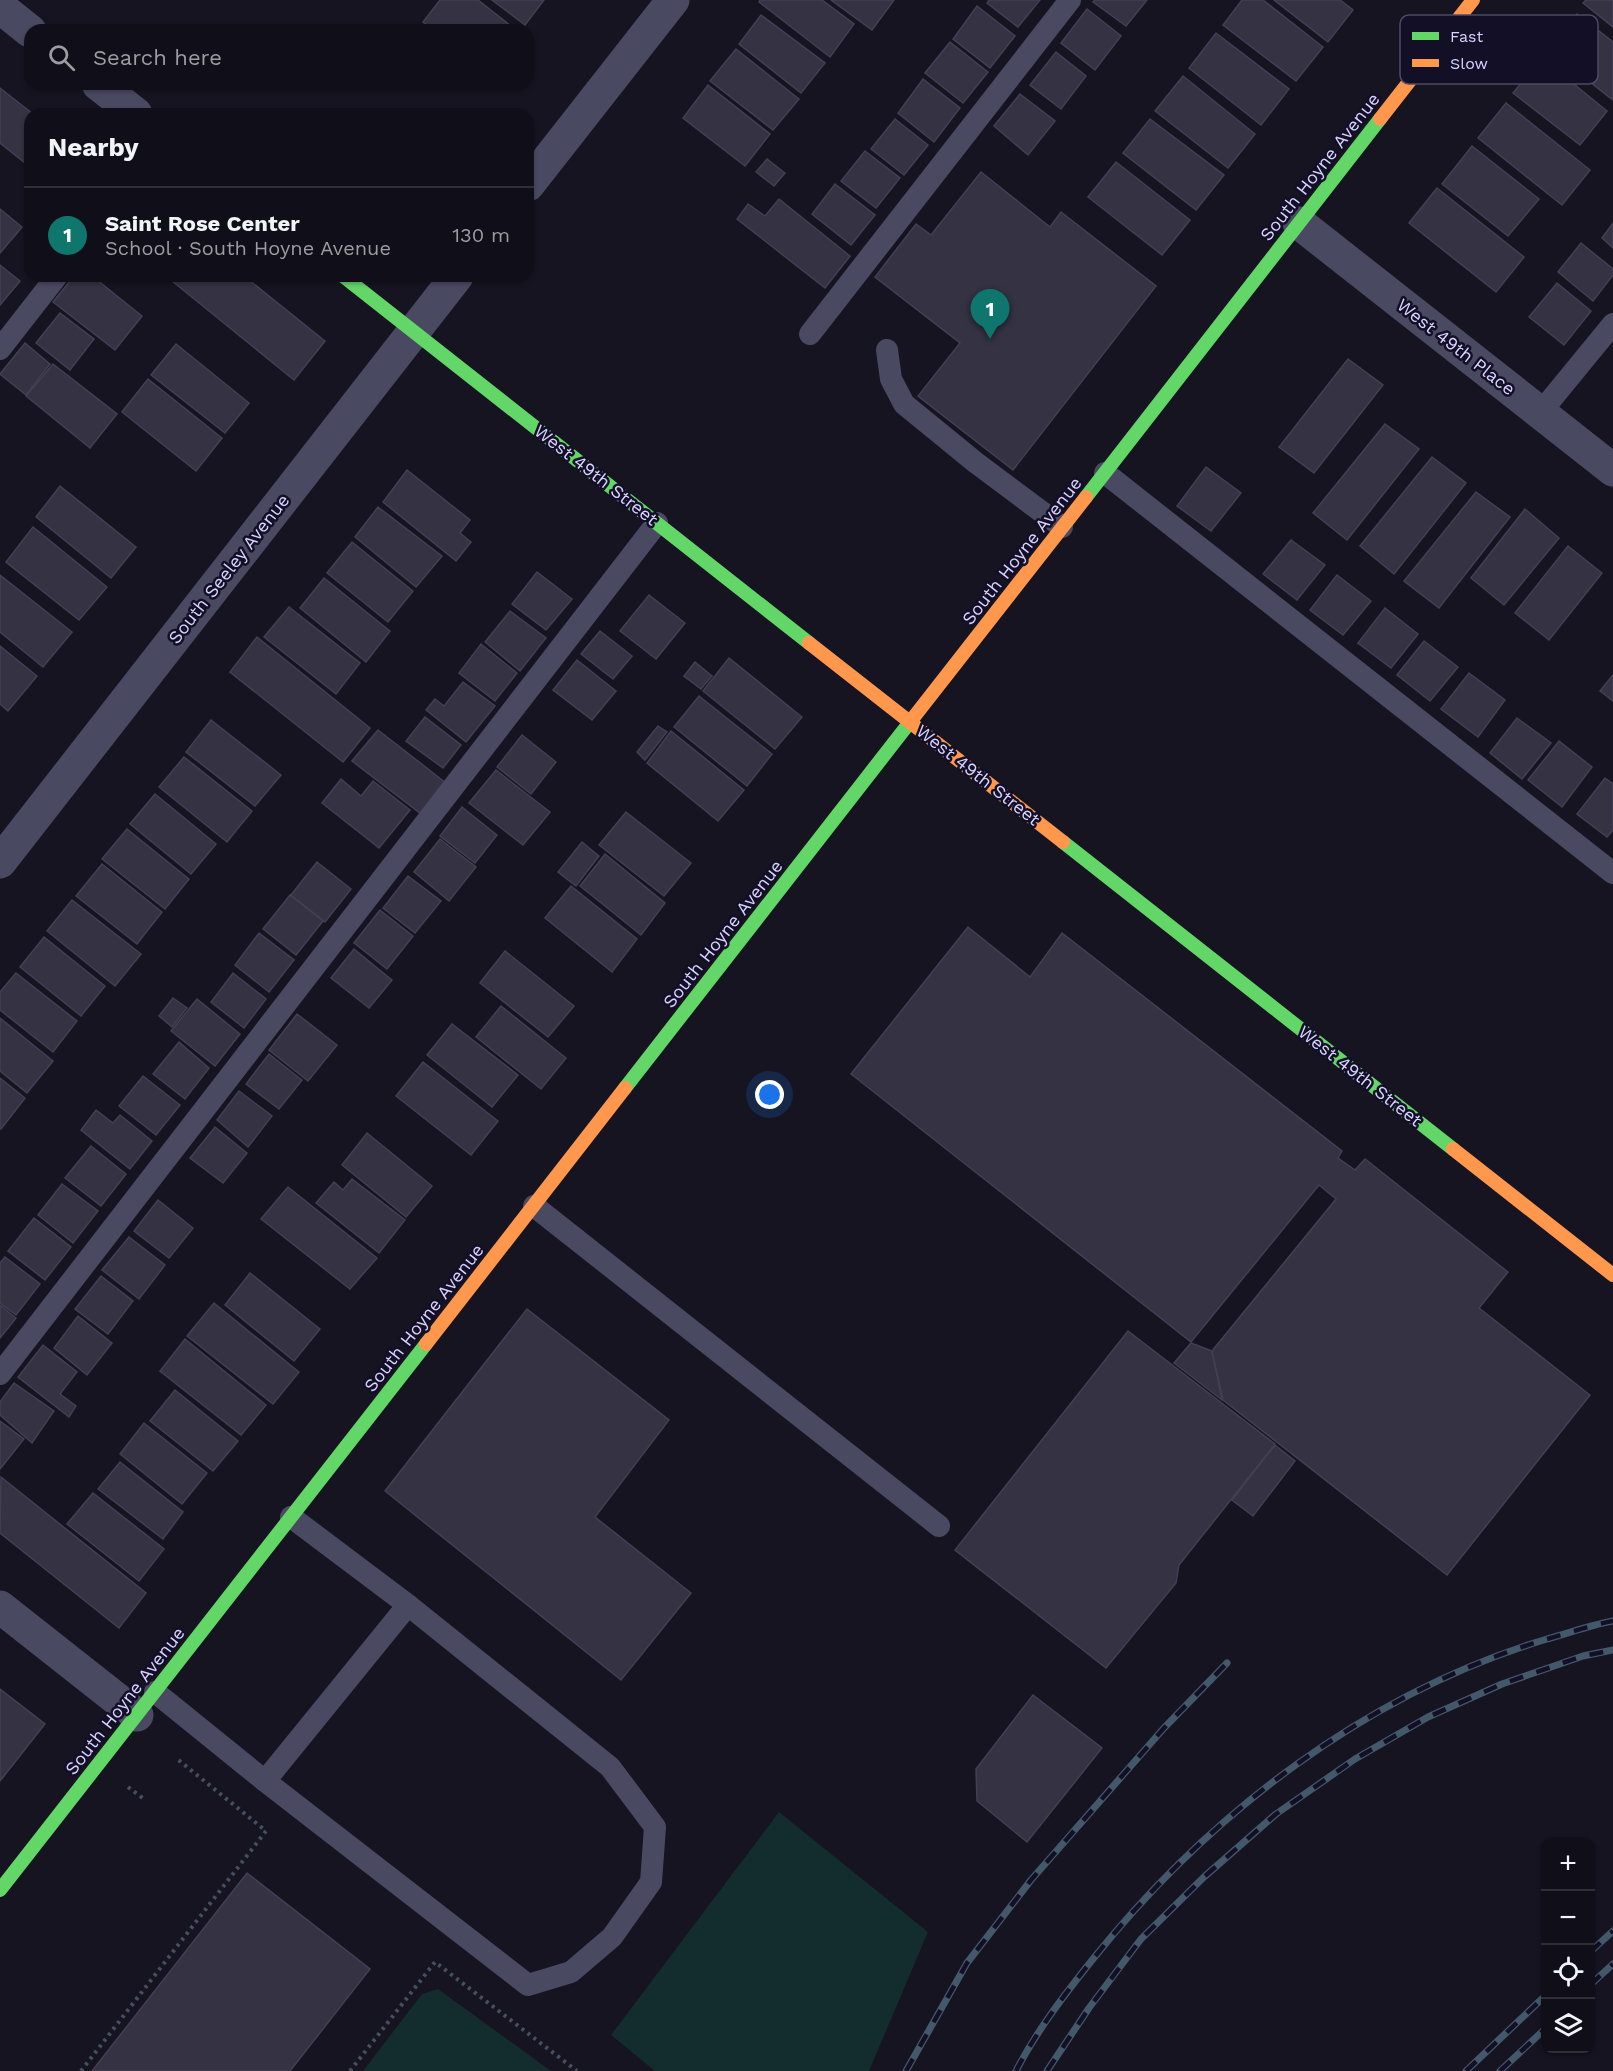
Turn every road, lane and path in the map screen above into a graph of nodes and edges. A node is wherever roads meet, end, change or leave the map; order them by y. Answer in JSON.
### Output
{"nodes":[{"id":1,"x":673,"y":0,"type":"edge"},
{"id":2,"x":1070,"y":0,"type":"edge"},
{"id":3,"x":1473,"y":0,"type":"edge"},
{"id":4,"x":0,"y":7,"type":"edge"},
{"id":5,"x":1461,"y":15,"type":"edge"},
{"id":6,"x":24,"y":26,"type":"edge"},
{"id":7,"x":1407,"y":84,"type":"edge"},
{"id":8,"x":106,"y":90,"type":"edge"},
{"id":9,"x":128,"y":108,"type":"edge"},
{"id":10,"x":534,"y":177,"type":"edge"},
{"id":11,"x":1299,"y":223,"type":"junction"},
{"id":12,"x":52,"y":282,"type":"edge"},
{"id":13,"x":351,"y":282,"type":"edge"},
{"id":14,"x":452,"y":282,"type":"edge"},
{"id":15,"x":1613,"y":324,"type":"edge"},
{"id":16,"x":414,"y":332,"type":"junction"},
{"id":17,"x":810,"y":334,"type":"dead end"},
{"id":18,"x":0,"y":349,"type":"edge"},
{"id":19,"x":887,"y":350,"type":"dead end"},
{"id":20,"x":1540,"y":413,"type":"junction"},
{"id":21,"x":1613,"y":470,"type":"edge"},
{"id":22,"x":1105,"y":473,"type":"junction"},
{"id":23,"x":657,"y":523,"type":"junction"},
{"id":24,"x":1062,"y":527,"type":"junction"},
{"id":25,"x":910,"y":722,"type":"junction"},
{"id":26,"x":0,"y":862,"type":"edge"},
{"id":27,"x":1613,"y":873,"type":"edge"},
{"id":28,"x":534,"y":1206,"type":"junction"},
{"id":29,"x":1613,"y":1275,"type":"edge"},
{"id":30,"x":0,"y":1374,"type":"edge"},
{"id":31,"x":291,"y":1517,"type":"junction"},
{"id":32,"x":939,"y":1526,"type":"dead end"},
{"id":33,"x":408,"y":1605,"type":"junction"},
{"id":34,"x":0,"y":1607,"type":"edge"},
{"id":35,"x":146,"y":1703,"type":"junction"},
{"id":36,"x":176,"y":1758,"type":"dead end"},
{"id":37,"x":265,"y":1781,"type":"junction"},
{"id":38,"x":125,"y":1785,"type":"dead end"},
{"id":39,"x":144,"y":1799,"type":"dead end"},
{"id":40,"x":0,"y":1890,"type":"edge"},
{"id":41,"x":81,"y":2071,"type":"edge"},
{"id":42,"x":350,"y":2071,"type":"edge"},
{"id":43,"x":577,"y":2071,"type":"edge"}],
"edges":[{"from":1,"to":10,"type":"street"},
{"from":2,"to":17,"type":"lane"},
{"from":3,"to":5,"type":"street","name":"South Hoyne Avenue"},
{"from":4,"to":6,"type":"street"},
{"from":7,"to":11,"type":"street","name":"South Hoyne Avenue"},
{"from":8,"to":9,"type":"street"},
{"from":11,"to":20,"type":"street","name":"West 49th Place"},
{"from":11,"to":22,"type":"street","name":"South Hoyne Avenue"},
{"from":12,"to":18,"type":"lane"},
{"from":13,"to":16,"type":"street","name":"West 49th Street"},
{"from":14,"to":16,"type":"street","name":"South Seeley Avenue"},
{"from":15,"to":20,"type":"lane"},
{"from":16,"to":23,"type":"street","name":"West 49th Street"},
{"from":16,"to":26,"type":"street","name":"South Seeley Avenue"},
{"from":19,"to":24,"type":"lane"},
{"from":20,"to":21,"type":"street","name":"West 49th Place"},
{"from":22,"to":24,"type":"street","name":"South Hoyne Avenue"},
{"from":22,"to":27,"type":"lane"},
{"from":23,"to":25,"type":"street","name":"West 49th Street"},
{"from":23,"to":30,"type":"lane"},
{"from":24,"to":25,"type":"street","name":"South Hoyne Avenue"},
{"from":25,"to":28,"type":"street","name":"South Hoyne Avenue"},
{"from":25,"to":29,"type":"street","name":"West 49th Street"},
{"from":28,"to":31,"type":"street","name":"South Hoyne Avenue"},
{"from":28,"to":32,"type":"lane"},
{"from":31,"to":33,"type":"lane"},
{"from":31,"to":35,"type":"street","name":"South Hoyne Avenue"},
{"from":33,"to":37,"type":"lane"},
{"from":33,"to":37,"type":"lane"},
{"from":34,"to":35,"type":"street"},
{"from":35,"to":37,"type":"lane"},
{"from":35,"to":40,"type":"street","name":"South Hoyne Avenue"},
{"from":36,"to":41,"type":"path"},
{"from":38,"to":39,"type":"path"},
{"from":42,"to":43,"type":"path"}]}
